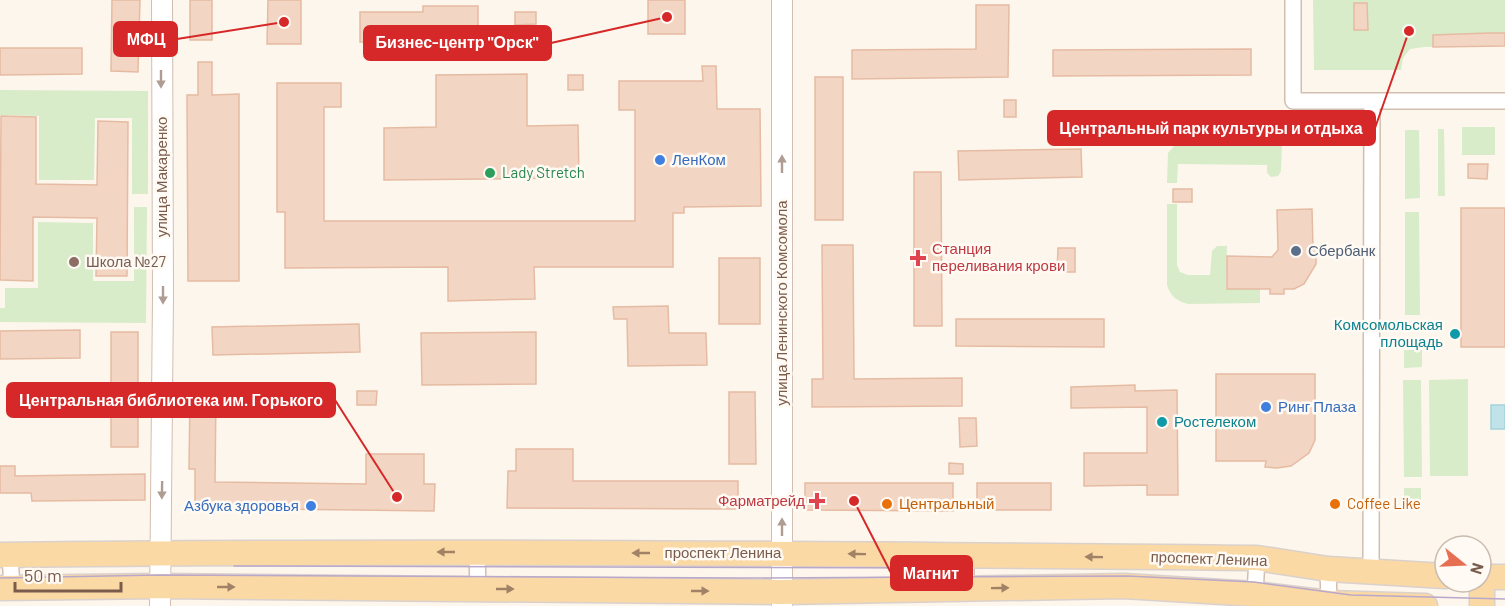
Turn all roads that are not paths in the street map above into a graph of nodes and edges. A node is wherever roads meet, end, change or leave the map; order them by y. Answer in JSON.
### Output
{"nodes":[{"id":1,"x":162,"y":0,"type":"edge"},
{"id":2,"x":782,"y":0,"type":"edge"},
{"id":3,"x":1293,"y":0,"type":"edge"},
{"id":4,"x":1372,"y":101,"type":"junction"},
{"id":5,"x":1505,"y":101,"type":"edge"},
{"id":6,"x":477,"y":552,"type":"junction"},
{"id":7,"x":161,"y":553,"type":"junction"},
{"id":8,"x":782,"y":554,"type":"junction"},
{"id":9,"x":935,"y":554,"type":"junction"},
{"id":10,"x":5,"y":555,"type":"edge"},
{"id":11,"x":966,"y":555,"type":"junction"},
{"id":12,"x":1126,"y":557,"type":"junction"},
{"id":13,"x":1257,"y":558,"type":"junction"},
{"id":14,"x":1328,"y":569,"type":"junction"},
{"id":15,"x":1062,"y":572,"type":"junction"},
{"id":16,"x":1371,"y":572,"type":"junction"},
{"id":17,"x":1433,"y":575,"type":"edge"},
{"id":18,"x":1124,"y":586,"type":"junction"},
{"id":19,"x":6,"y":588,"type":"edge"},
{"id":20,"x":478,"y":589,"type":"junction"},
{"id":21,"x":935,"y":589,"type":"junction"},
{"id":22,"x":966,"y":589,"type":"junction"},
{"id":23,"x":1255,"y":594,"type":"junction"},
{"id":24,"x":160,"y":596,"type":"edge"},
{"id":25,"x":782,"y":599,"type":"edge"},
{"id":26,"x":1329,"y":603,"type":"junction"},
{"id":27,"x":1425,"y":606,"type":"edge"}],
"edges":[{"from":1,"to":7,"type":"street","name":"улица Макаренко","one_way":true},
{"from":8,"to":2,"type":"street","name":"улица Ленинского Комсомола","one_way":true},
{"from":3,"to":4,"type":"street"},
{"from":4,"to":5,"type":"street"},
{"from":4,"to":16,"type":"street"},
{"from":6,"to":7,"type":"main road","name":"проспект Ленина","one_way":true},
{"from":8,"to":6,"type":"main road","name":"проспект Ленина","one_way":true},
{"from":6,"to":20,"type":"street"},
{"from":7,"to":10,"type":"main road","name":"проспект Ленина"},
{"from":7,"to":24,"type":"street","name":"улица Макаренко"},
{"from":9,"to":8,"type":"main road","name":"проспект Ленина","one_way":true},
{"from":8,"to":25,"type":"street","name":"улица Ленинского Комсомола"},
{"from":9,"to":11,"type":"main road","name":"проспект Ленина"},
{"from":9,"to":21,"type":"street"},
{"from":10,"to":19,"type":"street"},
{"from":11,"to":15,"type":"main road","name":"проспект Ленина"},
{"from":11,"to":22,"type":"street"},
{"from":12,"to":13,"type":"main road","name":"проспект Ленина"},
{"from":12,"to":15,"type":"main road","name":"проспект Ленина","one_way":true},
{"from":12,"to":18,"type":"street"},
{"from":13,"to":14,"type":"main road","name":"проспект Ленина"},
{"from":13,"to":23,"type":"street"},
{"from":14,"to":16,"type":"main road","name":"проспект Ленина"},
{"from":14,"to":26,"type":"street"},
{"from":15,"to":18,"type":"main road","name":"проспект Ленина"},
{"from":22,"to":15,"type":"main road","name":"проспект Ленина","one_way":true},
{"from":16,"to":17,"type":"main road","name":"проспект Ленина"},
{"from":18,"to":23,"type":"main road","name":"проспект Ленина"},
{"from":19,"to":24,"type":"main road","name":"проспект Ленина"},
{"from":24,"to":20,"type":"main road","name":"проспект Ленина","one_way":true},
{"from":20,"to":25,"type":"main road","name":"проспект Ленина","one_way":true},
{"from":21,"to":22,"type":"main road","name":"проспект Ленина"},
{"from":21,"to":25,"type":"main road","name":"проспект Ленина"},
{"from":23,"to":26,"type":"main road","name":"проспект Ленина"},
{"from":26,"to":27,"type":"main road","name":"проспект Ленина"}]}
